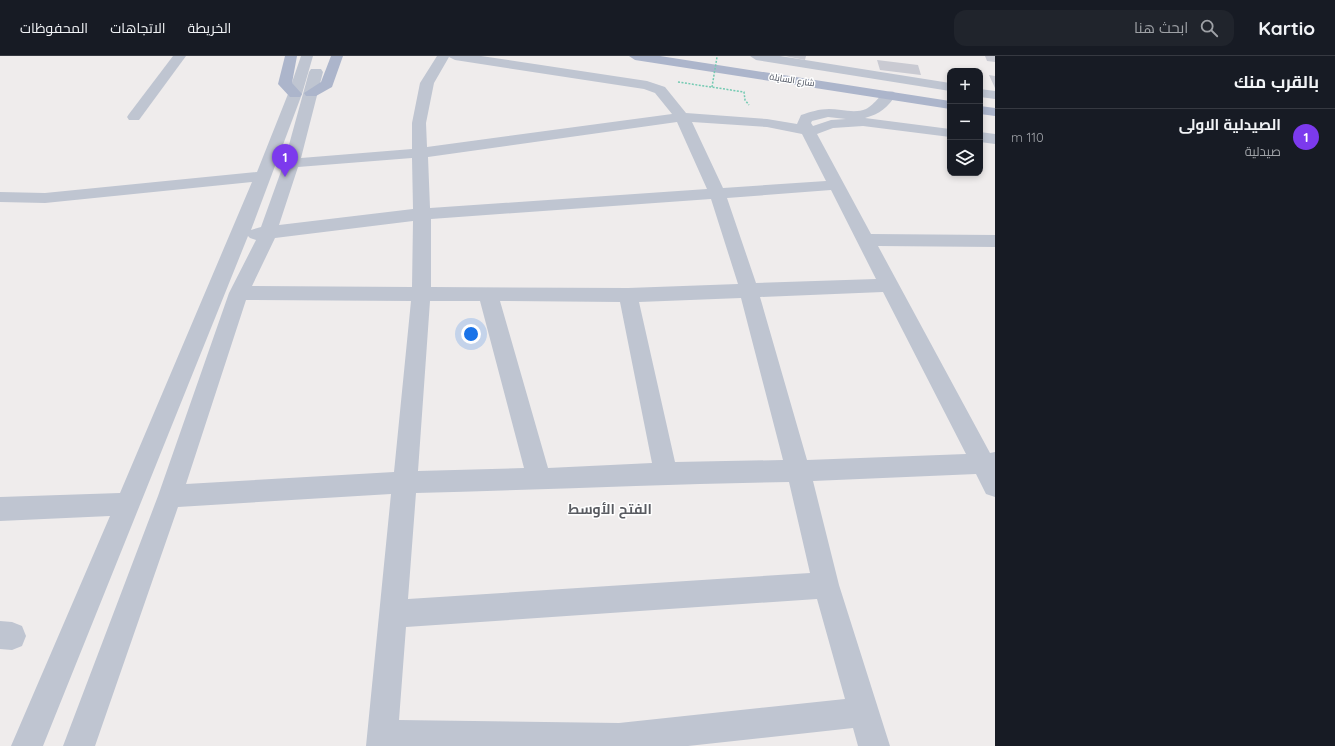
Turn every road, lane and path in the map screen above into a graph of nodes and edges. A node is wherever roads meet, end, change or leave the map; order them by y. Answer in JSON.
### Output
{"nodes":[{"id":1,"x":180,"y":56,"type":"edge"},
{"id":2,"x":291,"y":56,"type":"edge"},
{"id":3,"x":307,"y":56,"type":"edge"},
{"id":4,"x":337,"y":56,"type":"edge"},
{"id":5,"x":443,"y":56,"type":"edge"},
{"id":6,"x":455,"y":56,"type":"edge"},
{"id":7,"x":635,"y":56,"type":"edge"},
{"id":8,"x":756,"y":56,"type":"edge"},
{"id":9,"x":849,"y":56,"type":"edge"},
{"id":10,"x":718,"y":57,"type":"dead end"},
{"id":11,"x":320,"y":63,"type":"dead end"},
{"id":12,"x":846,"y":70,"type":"junction"},
{"id":13,"x":770,"y":76,"type":"junction"},
{"id":14,"x":674,"y":82,"type":"dead end"},
{"id":15,"x":305,"y":86,"type":"junction"},
{"id":16,"x":712,"y":87,"type":"junction"},
{"id":17,"x":947,"y":87,"type":"edge"},
{"id":18,"x":744,"y":92,"type":"dead end"},
{"id":19,"x":983,"y":93,"type":"edge"},
{"id":20,"x":889,"y":95,"type":"junction"},
{"id":21,"x":995,"y":95,"type":"edge"},
{"id":22,"x":947,"y":105,"type":"edge"},
{"id":23,"x":983,"y":110,"type":"edge"},
{"id":24,"x":995,"y":112,"type":"edge"},
{"id":25,"x":134,"y":117,"type":"dead end"},
{"id":26,"x":682,"y":117,"type":"junction"},
{"id":27,"x":808,"y":131,"type":"junction"},
{"id":28,"x":947,"y":133,"type":"edge"},
{"id":29,"x":983,"y":138,"type":"edge"},
{"id":30,"x":995,"y":140,"type":"edge"},
{"id":31,"x":420,"y":152,"type":"junction"},
{"id":32,"x":292,"y":163,"type":"junction"},
{"id":33,"x":263,"y":176,"type":"junction"},
{"id":34,"x":836,"y":185,"type":"junction"},
{"id":35,"x":717,"y":192,"type":"junction"},
{"id":36,"x":0,"y":197,"type":"edge"},
{"id":37,"x":422,"y":214,"type":"junction"},
{"id":38,"x":268,"y":233,"type":"junction"},
{"id":39,"x":239,"y":236,"type":"junction"},
{"id":40,"x":865,"y":240,"type":"junction"},
{"id":41,"x":993,"y":243,"type":"edge"},
{"id":42,"x":889,"y":285,"type":"junction"},
{"id":43,"x":749,"y":290,"type":"junction"},
{"id":44,"x":239,"y":293,"type":"junction"},
{"id":45,"x":421,"y":293,"type":"junction"},
{"id":46,"x":488,"y":294,"type":"junction"},
{"id":47,"x":628,"y":295,"type":"junction"},
{"id":48,"x":989,"y":464,"type":"edge"},
{"id":49,"x":798,"y":471,"type":"junction"},
{"id":50,"x":666,"y":473,"type":"junction"},
{"id":51,"x":539,"y":479,"type":"junction"},
{"id":52,"x":404,"y":482,"type":"junction"},
{"id":53,"x":995,"y":486,"type":"edge"},
{"id":54,"x":170,"y":496,"type":"junction"},
{"id":55,"x":128,"y":504,"type":"junction"},
{"id":56,"x":0,"y":509,"type":"edge"},
{"id":57,"x":826,"y":585,"type":"junction"},
{"id":58,"x":394,"y":614,"type":"junction"},
{"id":59,"x":864,"y":712,"type":"junction"},
{"id":60,"x":382,"y":741,"type":"edge"},
{"id":61,"x":27,"y":746,"type":"edge"},
{"id":62,"x":79,"y":746,"type":"edge"},
{"id":63,"x":874,"y":746,"type":"edge"}],
"edges":[{"from":1,"to":25,"type":"street"},
{"from":2,"to":15,"type":"main road"},
{"from":3,"to":15,"type":"street"},
{"from":4,"to":15,"type":"main road"},
{"from":5,"to":31,"type":"street"},
{"from":6,"to":26,"type":"street"},
{"from":7,"to":13,"type":"main road","name":"شارع السايلة"},
{"from":8,"to":12,"type":"street"},
{"from":9,"to":12,"type":"street"},
{"from":10,"to":16,"type":"path","bridge":true},
{"from":11,"to":15,"type":"street"},
{"from":12,"to":13,"type":"main road"},
{"from":12,"to":17,"type":"street"},
{"from":13,"to":20,"type":"main road","name":"شارع السايلة"},
{"from":14,"to":16,"type":"path"},
{"from":15,"to":32,"type":"street"},
{"from":15,"to":33,"type":"street"},
{"from":16,"to":18,"type":"path"},
{"from":19,"to":21,"type":"street"},
{"from":20,"to":22,"type":"main road","name":"شارع السايلة"},
{"from":20,"to":27,"type":"street"},
{"from":23,"to":24,"type":"main road"},
{"from":26,"to":27,"type":"street"},
{"from":26,"to":31,"type":"street"},
{"from":26,"to":35,"type":"street"},
{"from":27,"to":28,"type":"street"},
{"from":27,"to":34,"type":"street"},
{"from":29,"to":30,"type":"street"},
{"from":31,"to":32,"type":"street"},
{"from":31,"to":37,"type":"street"},
{"from":32,"to":38,"type":"street"},
{"from":33,"to":36,"type":"street"},
{"from":33,"to":39,"type":"street"},
{"from":34,"to":35,"type":"street"},
{"from":34,"to":40,"type":"street"},
{"from":35,"to":37,"type":"street"},
{"from":35,"to":43,"type":"street"},
{"from":37,"to":38,"type":"street"},
{"from":37,"to":45,"type":"street"},
{"from":38,"to":39,"type":"street"},
{"from":38,"to":44,"type":"street"},
{"from":39,"to":55,"type":"street"},
{"from":40,"to":41,"type":"street"},
{"from":40,"to":42,"type":"street"},
{"from":42,"to":43,"type":"street"},
{"from":42,"to":48,"type":"street"},
{"from":43,"to":47,"type":"street"},
{"from":43,"to":49,"type":"street"},
{"from":44,"to":45,"type":"street"},
{"from":44,"to":54,"type":"street"},
{"from":45,"to":46,"type":"street"},
{"from":45,"to":52,"type":"street"},
{"from":46,"to":47,"type":"street"},
{"from":46,"to":51,"type":"street"},
{"from":47,"to":50,"type":"street"},
{"from":48,"to":49,"type":"street"},
{"from":48,"to":53,"type":"street"},
{"from":49,"to":50,"type":"street"},
{"from":49,"to":57,"type":"street"},
{"from":50,"to":51,"type":"street"},
{"from":51,"to":52,"type":"street"},
{"from":52,"to":54,"type":"street"},
{"from":52,"to":58,"type":"street"},
{"from":54,"to":62,"type":"street"},
{"from":55,"to":56,"type":"street"},
{"from":55,"to":61,"type":"street"},
{"from":57,"to":58,"type":"street"},
{"from":57,"to":59,"type":"street"},
{"from":58,"to":60,"type":"street"},
{"from":59,"to":60,"type":"street"},
{"from":59,"to":63,"type":"street"}]}
